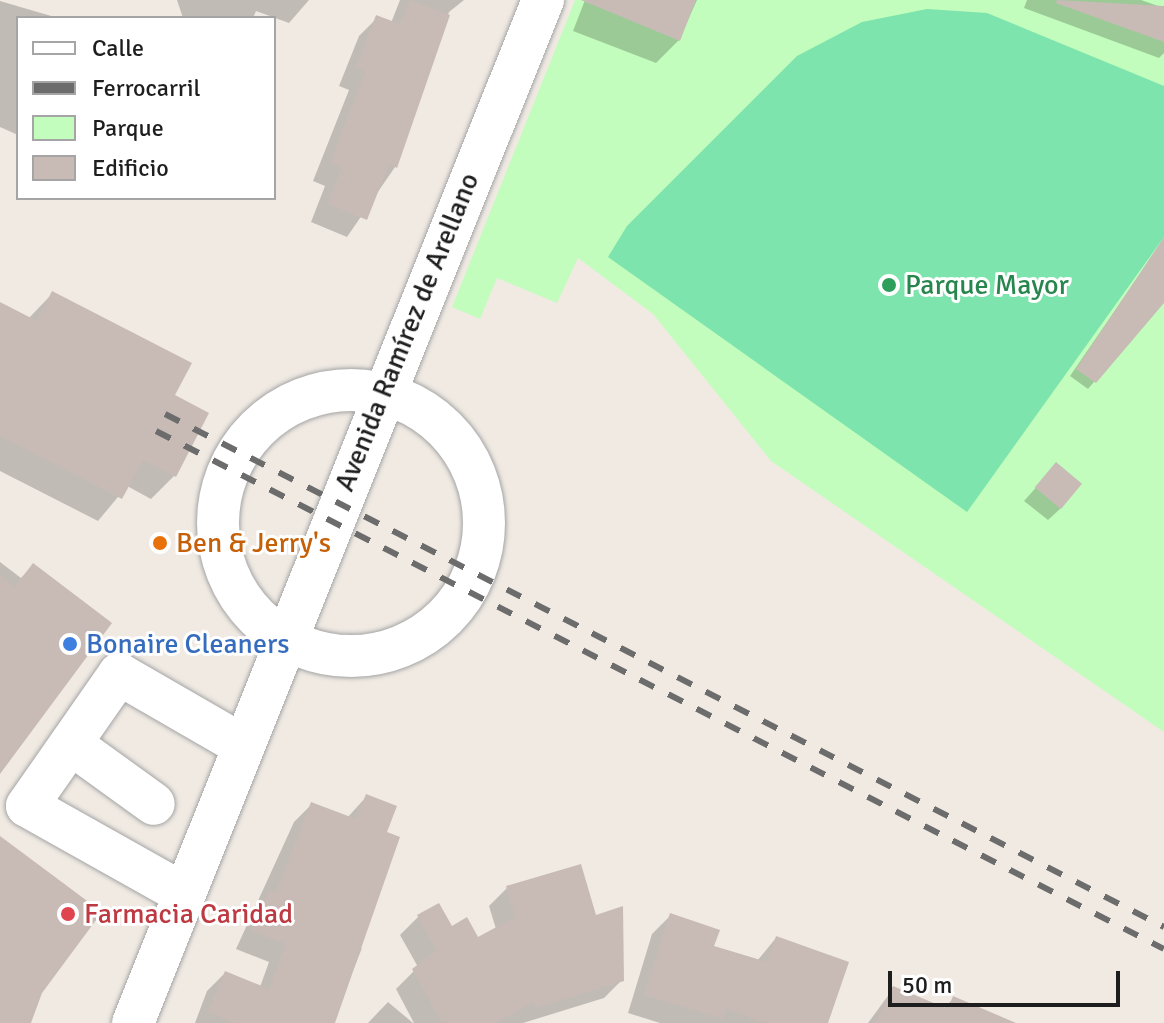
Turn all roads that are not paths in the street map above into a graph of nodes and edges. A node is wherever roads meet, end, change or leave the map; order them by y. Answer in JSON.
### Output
{"nodes":[{"id":1,"x":543,"y":0,"type":"edge"},
{"id":2,"x":383,"y":393,"type":"junction"},
{"id":3,"x":284,"y":639,"type":"junction"},
{"id":4,"x":71,"y":744,"type":"junction"},
{"id":5,"x":242,"y":745,"type":"junction"},
{"id":6,"x":154,"y":804,"type":"dead end"},
{"id":7,"x":184,"y":894,"type":"junction"},
{"id":8,"x":133,"y":1023,"type":"edge"}],
"edges":[{"from":1,"to":2,"type":"street","name":"Avenida Ramírez de Arellano"},
{"from":2,"to":3,"type":"street","name":"Avenida Ramírez de Arellano"},
{"from":2,"to":3,"type":"street"},
{"from":2,"to":3,"type":"street"},
{"from":3,"to":5,"type":"street","name":"Avenida Ramírez de Arellano"},
{"from":4,"to":5,"type":"street"},
{"from":4,"to":6,"type":"street"},
{"from":4,"to":7,"type":"street"},
{"from":5,"to":7,"type":"street","name":"Avenida Ramírez de Arellano"},
{"from":7,"to":8,"type":"street","name":"Avenida Ramírez de Arellano"}]}
